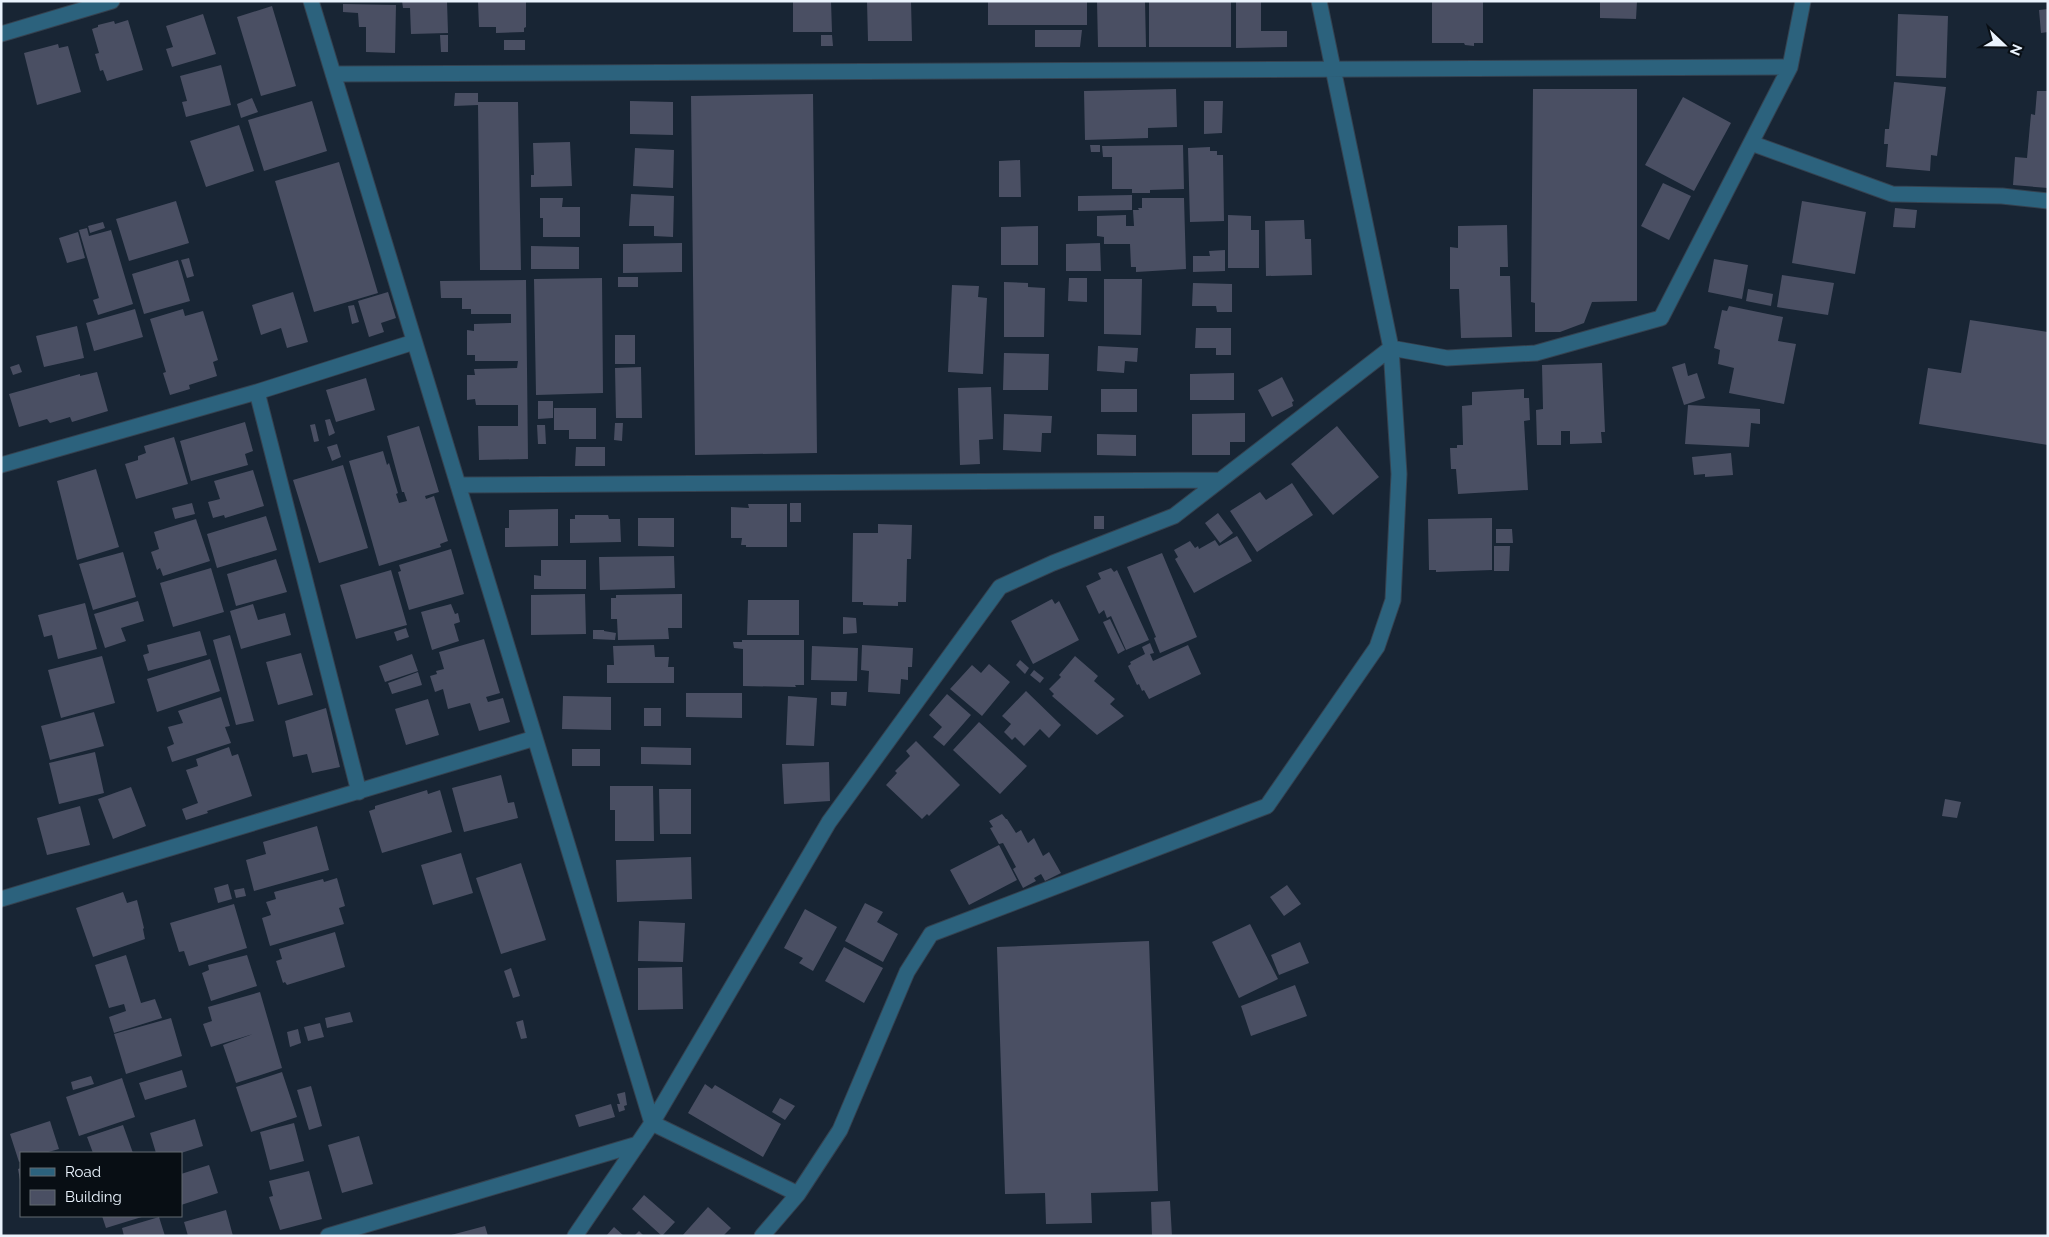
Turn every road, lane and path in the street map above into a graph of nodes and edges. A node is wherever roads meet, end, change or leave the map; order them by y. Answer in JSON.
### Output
{"nodes":[{"id":1,"x":112,"y":1,"type":"edge"},
{"id":2,"x":311,"y":1,"type":"edge"},
{"id":3,"x":1319,"y":1,"type":"edge"},
{"id":4,"x":1803,"y":1,"type":"edge"},
{"id":5,"x":1,"y":34,"type":"edge"},
{"id":6,"x":1790,"y":67,"type":"junction"},
{"id":7,"x":1333,"y":68,"type":"junction"},
{"id":8,"x":333,"y":74,"type":"junction"},
{"id":9,"x":1751,"y":143,"type":"junction"},
{"id":10,"x":2048,"y":201,"type":"edge"},
{"id":11,"x":414,"y":342,"type":"junction"},
{"id":12,"x":1391,"y":348,"type":"junction"},
{"id":13,"x":257,"y":392,"type":"junction"},
{"id":14,"x":1,"y":465,"type":"edge"},
{"id":15,"x":1220,"y":480,"type":"junction"},
{"id":16,"x":458,"y":485,"type":"junction"},
{"id":17,"x":535,"y":738,"type":"junction"},
{"id":18,"x":359,"y":792,"type":"junction"},
{"id":19,"x":1,"y":899,"type":"edge"},
{"id":20,"x":652,"y":1123,"type":"junction"},
{"id":21,"x":638,"y":1144,"type":"junction"},
{"id":22,"x":798,"y":1194,"type":"junction"},
{"id":23,"x":328,"y":1236,"type":"edge"},
{"id":24,"x":576,"y":1236,"type":"edge"},
{"id":25,"x":762,"y":1236,"type":"edge"}],
"edges":[{"from":1,"to":5,"type":"street"},
{"from":2,"to":8,"type":"street"},
{"from":3,"to":7,"type":"street"},
{"from":4,"to":6,"type":"street"},
{"from":6,"to":7,"type":"street"},
{"from":6,"to":9,"type":"street"},
{"from":7,"to":8,"type":"street"},
{"from":7,"to":12,"type":"street"},
{"from":8,"to":11,"type":"street"},
{"from":9,"to":10,"type":"street"},
{"from":9,"to":12,"type":"street"},
{"from":11,"to":13,"type":"street"},
{"from":11,"to":16,"type":"street"},
{"from":12,"to":15,"type":"street"},
{"from":12,"to":22,"type":"street"},
{"from":13,"to":14,"type":"street"},
{"from":13,"to":18,"type":"street"},
{"from":15,"to":16,"type":"street"},
{"from":15,"to":20,"type":"street"},
{"from":16,"to":17,"type":"street"},
{"from":17,"to":18,"type":"street"},
{"from":17,"to":20,"type":"street"},
{"from":18,"to":19,"type":"street"},
{"from":20,"to":21,"type":"street"},
{"from":20,"to":22,"type":"street"},
{"from":21,"to":23,"type":"street"},
{"from":21,"to":24,"type":"street"},
{"from":22,"to":25,"type":"street"}]}
